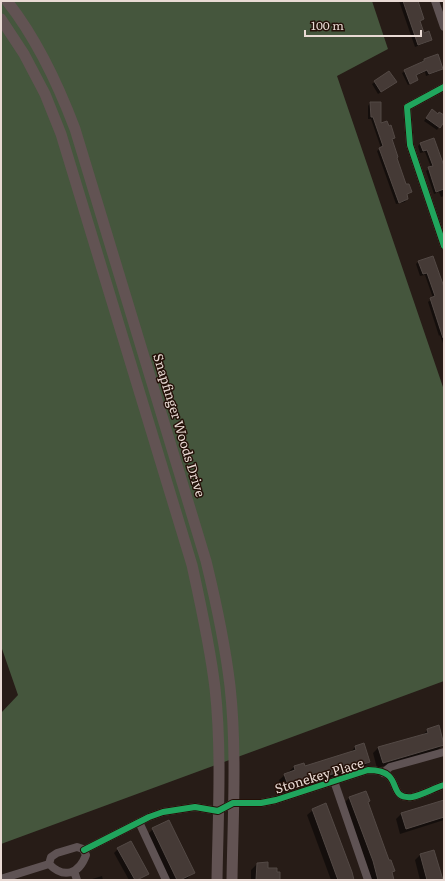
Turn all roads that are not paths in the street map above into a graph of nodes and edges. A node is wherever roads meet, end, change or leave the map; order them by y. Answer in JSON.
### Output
{"nodes":[{"id":1,"x":7,"y":1,"type":"edge"},
{"id":2,"x":435,"y":1,"type":"edge"},
{"id":3,"x":1,"y":19,"type":"edge"},
{"id":4,"x":444,"y":27,"type":"edge"},
{"id":5,"x":444,"y":87,"type":"edge"},
{"id":6,"x":78,"y":138,"type":"junction"},
{"id":7,"x":64,"y":143,"type":"junction"},
{"id":8,"x":444,"y":246,"type":"edge"},
{"id":9,"x":214,"y":595,"type":"junction"},
{"id":10,"x":200,"y":600,"type":"junction"},
{"id":11,"x":444,"y":752,"type":"edge"},
{"id":12,"x":383,"y":773,"type":"junction"},
{"id":13,"x":334,"y":781,"type":"junction"},
{"id":14,"x":444,"y":785,"type":"edge"},
{"id":15,"x":234,"y":803,"type":"junction"},
{"id":16,"x":218,"y":811,"type":"junction"},
{"id":17,"x":139,"y":822,"type":"junction"},
{"id":18,"x":84,"y":850,"type":"junction"},
{"id":19,"x":49,"y":864,"type":"junction"},
{"id":20,"x":74,"y":871,"type":"junction"},
{"id":21,"x":1,"y":879,"type":"edge"},
{"id":22,"x":77,"y":880,"type":"edge"},
{"id":23,"x":166,"y":880,"type":"edge"},
{"id":24,"x":217,"y":880,"type":"edge"},
{"id":25,"x":232,"y":880,"type":"edge"},
{"id":26,"x":368,"y":880,"type":"edge"}],
"edges":[{"from":1,"to":6,"type":"main road","name":"Snapfinger Woods Drive"},
{"from":2,"to":4,"type":"street"},
{"from":3,"to":7,"type":"main road"},
{"from":5,"to":8,"type":"street"},
{"from":6,"to":7,"type":"street"},
{"from":6,"to":9,"type":"main road","name":"Snapfinger Woods Drive"},
{"from":7,"to":10,"type":"main road"},
{"from":9,"to":10,"type":"street"},
{"from":9,"to":15,"type":"main road","name":"Snapfinger Woods Drive"},
{"from":10,"to":16,"type":"main road"},
{"from":11,"to":12,"type":"street","name":"Stonekey Place"},
{"from":12,"to":13,"type":"street","name":"Stonekey Place"},
{"from":12,"to":14,"type":"street","name":"Stonekey Place"},
{"from":13,"to":15,"type":"street","name":"Stonekey Place"},
{"from":13,"to":26,"type":"street"},
{"from":15,"to":16,"type":"street"},
{"from":15,"to":25,"type":"main road","name":"Snapfinger Woods Drive"},
{"from":16,"to":17,"type":"street"},
{"from":16,"to":24,"type":"main road"},
{"from":17,"to":18,"type":"street"},
{"from":17,"to":23,"type":"street"},
{"from":18,"to":19,"type":"street"},
{"from":18,"to":20,"type":"street"},
{"from":19,"to":20,"type":"street"},
{"from":19,"to":21,"type":"street"},
{"from":20,"to":22,"type":"street"}]}
